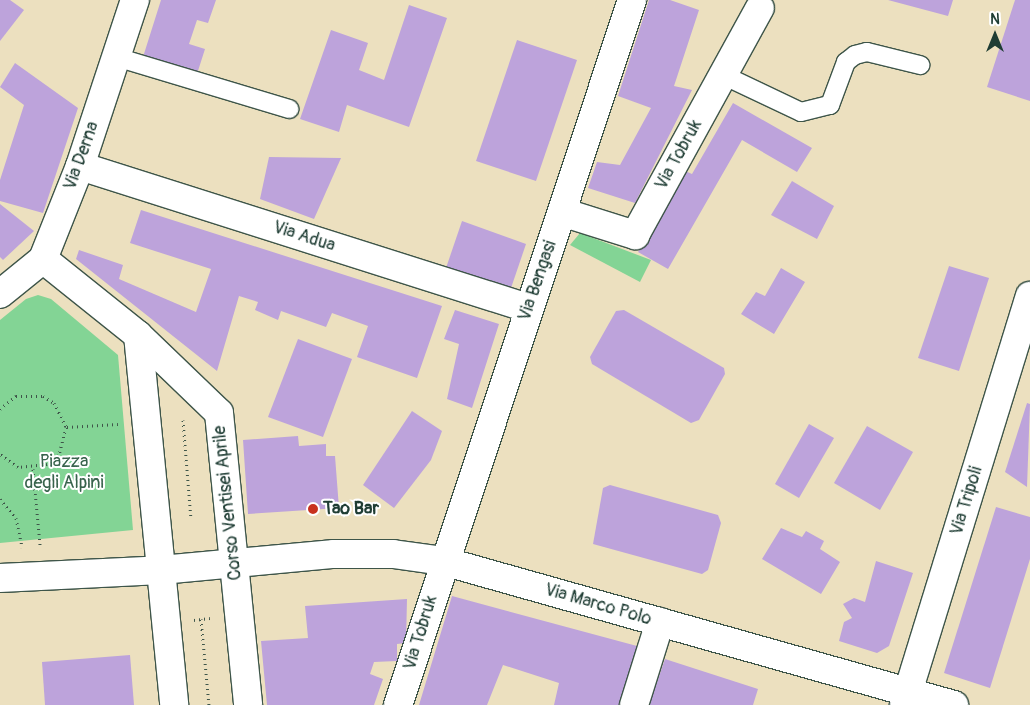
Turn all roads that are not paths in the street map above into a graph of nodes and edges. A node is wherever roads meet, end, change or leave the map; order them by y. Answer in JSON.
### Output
{"nodes":[{"id":1,"x":135,"y":0,"type":"edge"},
{"id":2,"x":632,"y":0,"type":"edge"},
{"id":3,"x":760,"y":8,"type":"dead end"},
{"id":4,"x":116,"y":57,"type":"junction"},
{"id":5,"x":920,"y":65,"type":"dead end"},
{"id":6,"x":723,"y":76,"type":"junction"},
{"id":7,"x":289,"y":109,"type":"dead end"},
{"id":8,"x":80,"y":166,"type":"junction"},
{"id":9,"x":562,"y":212,"type":"junction"},
{"id":10,"x":43,"y":258,"type":"junction"},
{"id":11,"x":0,"y":294,"type":"edge"},
{"id":12,"x":1030,"y":296,"type":"edge"},
{"id":13,"x":528,"y":308,"type":"junction"},
{"id":14,"x":138,"y":335,"type":"junction"},
{"id":15,"x":443,"y":561,"type":"junction"},
{"id":16,"x":234,"y":563,"type":"junction"},
{"id":17,"x":161,"y":570,"type":"junction"},
{"id":18,"x":0,"y":578,"type":"edge"},
{"id":19,"x":660,"y":622,"type":"junction"},
{"id":20,"x":906,"y":698,"type":"edge"},
{"id":21,"x":174,"y":705,"type":"edge"},
{"id":22,"x":248,"y":705,"type":"edge"},
{"id":23,"x":398,"y":705,"type":"edge"},
{"id":24,"x":634,"y":705,"type":"edge"},
{"id":25,"x":954,"y":705,"type":"edge"}],
"edges":[{"from":1,"to":4,"type":"street","name":"Via Derna"},
{"from":2,"to":9,"type":"street","name":"Via Bengasi"},
{"from":3,"to":6,"type":"street","name":"Via Tobruk"},
{"from":4,"to":7,"type":"lane"},
{"from":4,"to":8,"type":"street","name":"Via Derna"},
{"from":5,"to":6,"type":"lane"},
{"from":6,"to":9,"type":"street","name":"Via Tobruk"},
{"from":8,"to":10,"type":"street","name":"Via Derna"},
{"from":8,"to":13,"type":"street","name":"Via Adua"},
{"from":9,"to":13,"type":"street","name":"Via Bengasi"},
{"from":10,"to":11,"type":"street","name":"Via Derna"},
{"from":10,"to":14,"type":"street","name":"Corso Ventisei Aprile"},
{"from":12,"to":20,"type":"street","name":"Via Tripoli"},
{"from":13,"to":15,"type":"street","name":"Via Bengasi"},
{"from":14,"to":16,"type":"street","name":"Corso Ventisei Aprile"},
{"from":14,"to":17,"type":"street"},
{"from":15,"to":16,"type":"street","name":"Via Marco Polo"},
{"from":15,"to":19,"type":"street","name":"Via Marco Polo"},
{"from":15,"to":23,"type":"street","name":"Via Tobruk"},
{"from":16,"to":17,"type":"street"},
{"from":16,"to":22,"type":"street","name":"Corso Ventisei Aprile"},
{"from":17,"to":18,"type":"street"},
{"from":17,"to":21,"type":"street"},
{"from":19,"to":20,"type":"street","name":"Via Marco Polo"},
{"from":19,"to":24,"type":"street"},
{"from":20,"to":25,"type":"street","name":"Via Marco Polo"}]}
